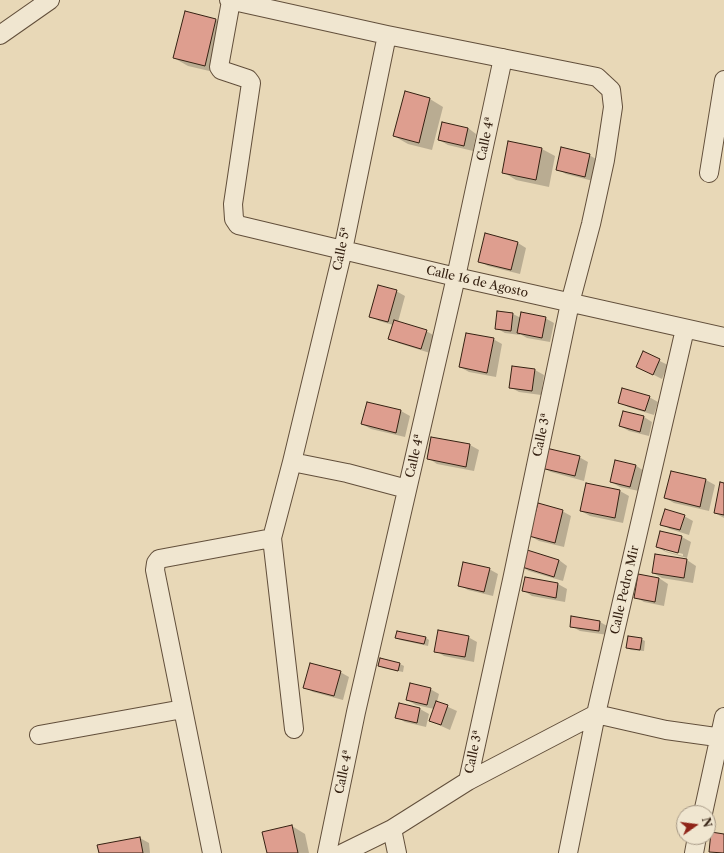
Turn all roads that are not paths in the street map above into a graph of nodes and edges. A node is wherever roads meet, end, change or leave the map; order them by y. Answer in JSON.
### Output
{"nodes":[{"id":1,"x":50,"y":0,"type":"edge"},
{"id":2,"x":230,"y":0,"type":"edge"},
{"id":3,"x":0,"y":35,"type":"edge"},
{"id":4,"x":387,"y":35,"type":"junction"},
{"id":5,"x":503,"y":58,"type":"junction"},
{"id":6,"x":724,"y":80,"type":"edge"},
{"id":7,"x":709,"y":173,"type":"dead end"},
{"id":8,"x":343,"y":250,"type":"junction"},
{"id":9,"x":456,"y":277,"type":"junction"},
{"id":10,"x":570,"y":303,"type":"junction"},
{"id":11,"x":685,"y":329,"type":"junction"},
{"id":12,"x":724,"y":337,"type":"edge"},
{"id":13,"x":292,"y":462,"type":"junction"},
{"id":14,"x":407,"y":489,"type":"junction"},
{"id":15,"x":272,"y":538,"type":"junction"},
{"id":16,"x":183,"y":709,"type":"junction"},
{"id":17,"x":596,"y":714,"type":"junction"},
{"id":18,"x":724,"y":717,"type":"edge"},
{"id":19,"x":294,"y":729,"type":"dead end"},
{"id":20,"x":39,"y":735,"type":"dead end"},
{"id":21,"x":722,"y":737,"type":"edge"},
{"id":22,"x":468,"y":781,"type":"junction"},
{"id":23,"x":705,"y":805,"type":"edge"},
{"id":24,"x":392,"y":829,"type":"junction"},
{"id":25,"x":212,"y":853,"type":"edge"},
{"id":26,"x":327,"y":853,"type":"edge"},
{"id":27,"x":343,"y":853,"type":"edge"},
{"id":28,"x":397,"y":853,"type":"edge"},
{"id":29,"x":568,"y":853,"type":"edge"}],
"edges":[{"from":1,"to":3,"type":"street"},
{"from":2,"to":4,"type":"street"},
{"from":2,"to":8,"type":"street","name":"Calle 16 de Agosto"},
{"from":4,"to":5,"type":"street"},
{"from":4,"to":8,"type":"street","name":"Calle 5ª"},
{"from":5,"to":9,"type":"street","name":"Calle 4ª"},
{"from":5,"to":10,"type":"street","name":"Calle 3ª"},
{"from":6,"to":7,"type":"street"},
{"from":8,"to":9,"type":"street","name":"Calle 16 de Agosto"},
{"from":8,"to":13,"type":"street","name":"Calle 5ª"},
{"from":9,"to":10,"type":"street","name":"Calle 16 de Agosto"},
{"from":9,"to":14,"type":"street","name":"Calle 4ª"},
{"from":10,"to":11,"type":"street","name":"Calle 16 de Agosto"},
{"from":10,"to":22,"type":"street","name":"Calle 3ª"},
{"from":11,"to":12,"type":"street","name":"Calle 16 de Agosto"},
{"from":11,"to":17,"type":"street","name":"Calle Pedro Mir"},
{"from":13,"to":14,"type":"street"},
{"from":13,"to":15,"type":"street","name":"Calle 5ª"},
{"from":14,"to":26,"type":"street","name":"Calle 4ª"},
{"from":15,"to":16,"type":"street"},
{"from":15,"to":19,"type":"street"},
{"from":16,"to":20,"type":"street"},
{"from":16,"to":25,"type":"street"},
{"from":17,"to":21,"type":"street"},
{"from":17,"to":22,"type":"street"},
{"from":17,"to":29,"type":"street","name":"Calle Pedro Mir"},
{"from":18,"to":21,"type":"street"},
{"from":21,"to":23,"type":"street"},
{"from":22,"to":24,"type":"street"},
{"from":24,"to":27,"type":"street"},
{"from":24,"to":28,"type":"street"}]}
